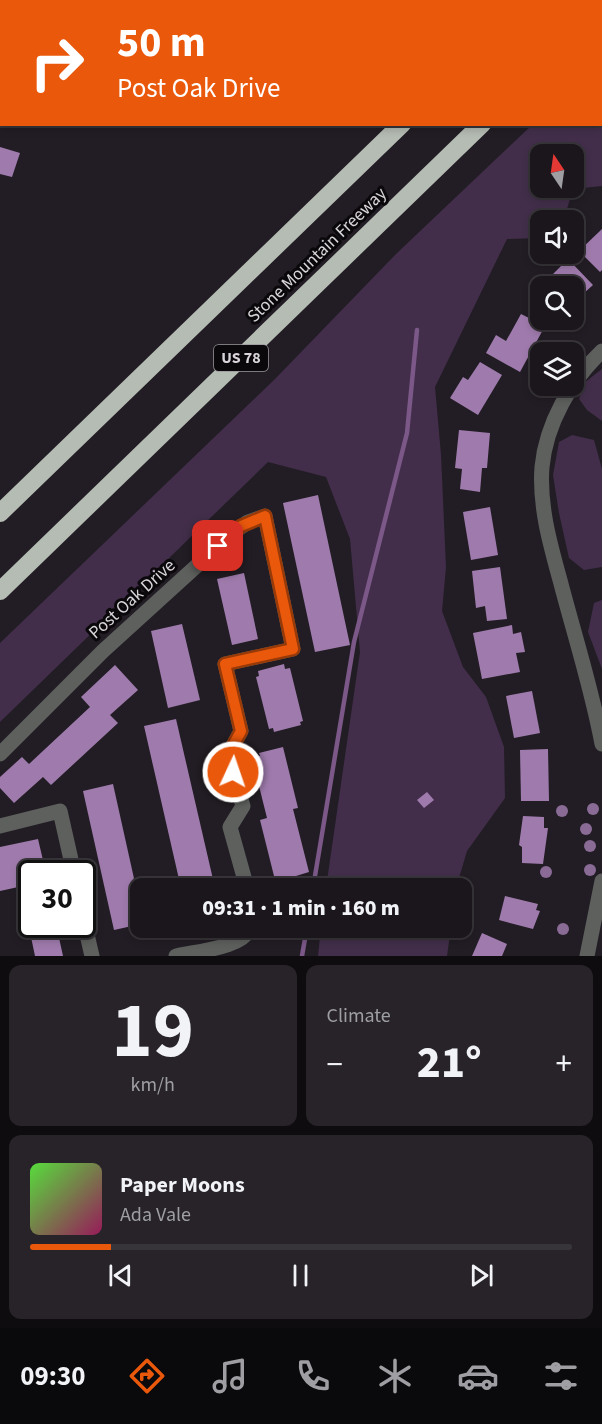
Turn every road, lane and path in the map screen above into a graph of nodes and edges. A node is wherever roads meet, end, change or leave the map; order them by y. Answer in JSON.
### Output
{"nodes":[{"id":1,"x":400,"y":126,"type":"edge"},
{"id":2,"x":481,"y":126,"type":"edge"},
{"id":3,"x":602,"y":351,"type":"edge"},
{"id":4,"x":0,"y":513,"type":"edge"},
{"id":5,"x":0,"y":591,"type":"edge"},
{"id":6,"x":602,"y":744,"type":"edge"},
{"id":7,"x":0,"y":754,"type":"edge"},
{"id":8,"x":0,"y":826,"type":"edge"},
{"id":9,"x":71,"y":860,"type":"edge"},
{"id":10,"x":245,"y":878,"type":"edge"},
{"id":11,"x":602,"y":881,"type":"edge"},
{"id":12,"x":88,"y":938,"type":"edge"},
{"id":13,"x":244,"y":938,"type":"edge"},
{"id":14,"x":92,"y":956,"type":"edge"},
{"id":15,"x":176,"y":956,"type":"edge"},
{"id":16,"x":587,"y":956,"type":"edge"}],
"edges":[{"from":1,"to":4,"type":"highway","name":"Stone Mountain Freeway"},
{"from":2,"to":5,"type":"highway","name":"Stone Mountain Freeway","number":"US 78"},
{"from":3,"to":6,"type":"street"},
{"from":7,"to":10,"type":"street","name":"Post Oak Drive"},
{"from":8,"to":9,"type":"street"},
{"from":11,"to":16,"type":"street"},
{"from":12,"to":14,"type":"street"},
{"from":13,"to":15,"type":"street"}]}
